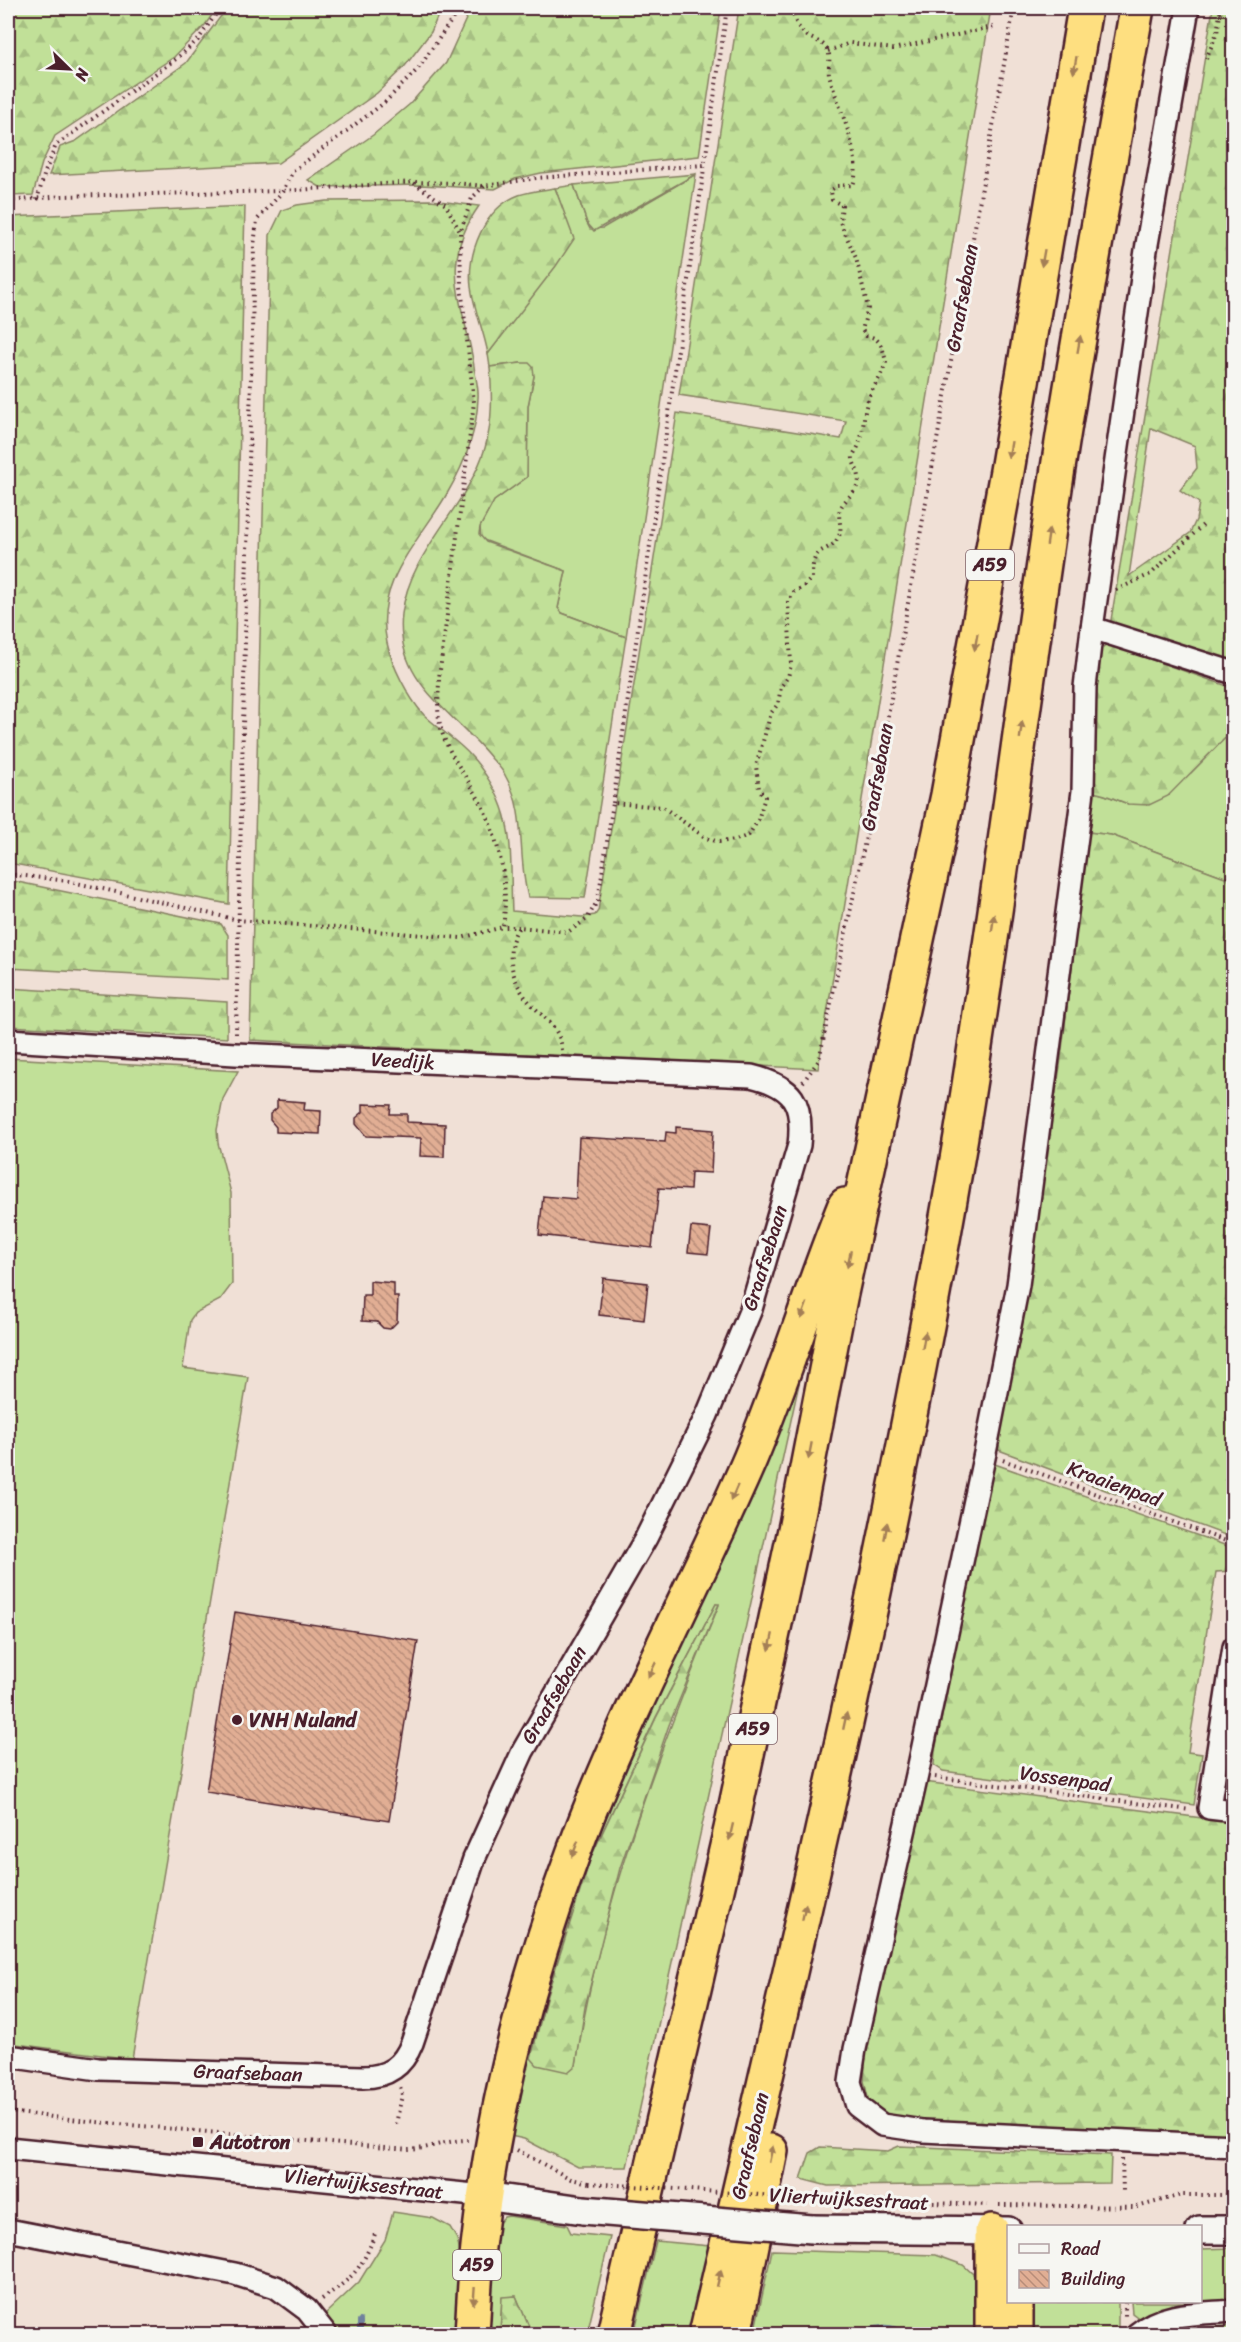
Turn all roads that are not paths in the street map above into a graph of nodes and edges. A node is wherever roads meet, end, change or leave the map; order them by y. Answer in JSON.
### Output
{"nodes":[{"id":1,"x":1084,"y":8,"type":"edge"},
{"id":2,"x":1137,"y":8,"type":"edge"},
{"id":3,"x":1188,"y":8,"type":"edge"},
{"id":4,"x":1092,"y":628,"type":"junction"},
{"id":5,"x":1233,"y":673,"type":"edge"},
{"id":6,"x":8,"y":1040,"type":"edge"},
{"id":7,"x":792,"y":1097,"type":"joint"},
{"id":8,"x":879,"y":1120,"type":"junction"},
{"id":9,"x":1233,"y":1647,"type":"edge"},
{"id":10,"x":1233,"y":1811,"type":"edge"},
{"id":11,"x":792,"y":1969,"type":"junction"},
{"id":12,"x":8,"y":2056,"type":"edge"},
{"id":13,"x":1233,"y":2146,"type":"edge"},
{"id":14,"x":8,"y":2148,"type":"edge"},
{"id":15,"x":484,"y":2196,"type":"junction"},
{"id":16,"x":8,"y":2230,"type":"edge"},
{"id":17,"x":1202,"y":2230,"type":"edge"},
{"id":18,"x":1233,"y":2230,"type":"edge"},
{"id":19,"x":1000,"y":2231,"type":"edge"},
{"id":20,"x":1016,"y":2303,"type":"edge"},
{"id":21,"x":1233,"y":2311,"type":"edge"},
{"id":22,"x":326,"y":2334,"type":"edge"},
{"id":23,"x":472,"y":2334,"type":"edge"},
{"id":24,"x":614,"y":2334,"type":"edge"},
{"id":25,"x":706,"y":2334,"type":"edge"},
{"id":26,"x":734,"y":2334,"type":"edge"},
{"id":27,"x":992,"y":2334,"type":"edge"},
{"id":28,"x":1016,"y":2334,"type":"edge"},
{"id":29,"x":1137,"y":2334,"type":"edge"}],
"edges":[{"from":1,"to":8,"type":"highway","number":"A59","one_way":true},
{"from":11,"to":2,"type":"highway","name":"Graafsebaan","number":"A59","one_way":true},
{"from":3,"to":4,"type":"street"},
{"from":4,"to":5,"type":"street"},
{"from":4,"to":13,"type":"street"},
{"from":6,"to":7,"type":"street","name":"Veedijk"},
{"from":7,"to":12,"type":"street","name":"Graafsebaan"},
{"from":8,"to":15,"type":"highway","number":"A59","one_way":true},
{"from":8,"to":24,"type":"highway","number":"A59","one_way":true},
{"from":9,"to":10,"type":"street"},
{"from":25,"to":11,"type":"highway","name":"Graafsebaan","number":"A59","one_way":true},
{"from":26,"to":11,"type":"highway","number":"A59","one_way":true},
{"from":14,"to":15,"type":"street","name":"Vliertwijksestraat"},
{"from":15,"to":19,"type":"street","name":"Vliertwijksestraat","bridge":true},
{"from":15,"to":23,"type":"highway","number":"A59","one_way":true},
{"from":16,"to":22,"type":"street"},
{"from":17,"to":18,"type":"street"},
{"from":19,"to":27,"type":"highway"},
{"from":20,"to":28,"type":"highway"},
{"from":21,"to":29,"type":"street"}]}
